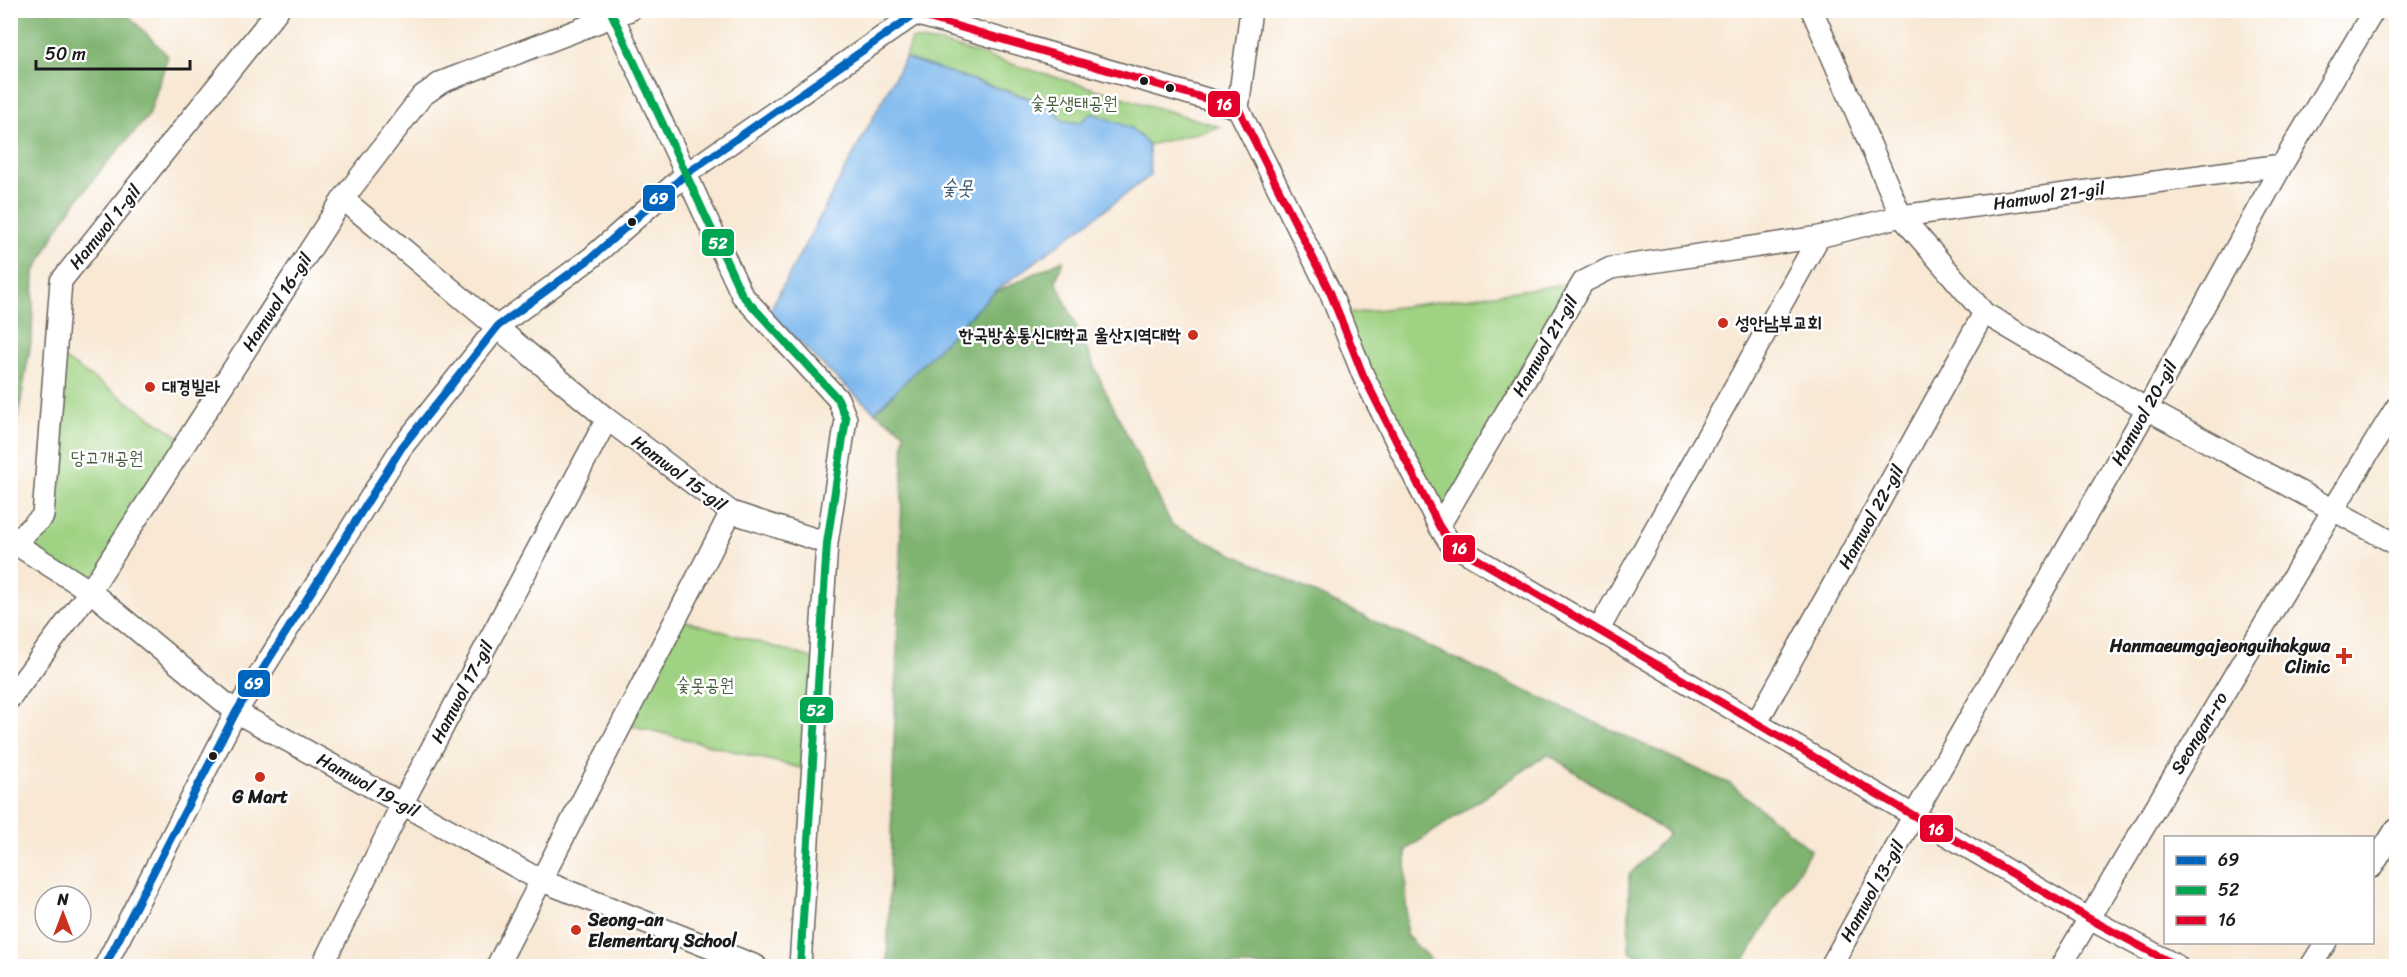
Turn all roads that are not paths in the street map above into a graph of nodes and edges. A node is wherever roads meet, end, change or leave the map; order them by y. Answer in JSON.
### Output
{"nodes":[{"id":1,"x":278,"y":10,"type":"edge"},
{"id":2,"x":1251,"y":10,"type":"edge"},
{"id":3,"x":1812,"y":10,"type":"edge"},
{"id":4,"x":2374,"y":10,"type":"edge"},
{"id":5,"x":916,"y":12,"type":"edge"},
{"id":6,"x":618,"y":13,"type":"edge"},
{"id":7,"x":1238,"y":108,"type":"junction"},
{"id":8,"x":2282,"y":165,"type":"junction"},
{"id":9,"x":686,"y":174,"type":"junction"},
{"id":10,"x":343,"y":199,"type":"junction"},
{"id":11,"x":1901,"y":216,"type":"junction"},
{"id":12,"x":1819,"y":237,"type":"junction"},
{"id":13,"x":1984,"y":313,"type":"junction"},
{"id":14,"x":498,"y":326,"type":"junction"},
{"id":15,"x":2397,"y":408,"type":"edge"},
{"id":16,"x":2147,"y":409,"type":"junction"},
{"id":17,"x":607,"y":419,"type":"junction"},
{"id":18,"x":2333,"y":510,"type":"junction"},
{"id":19,"x":731,"y":512,"type":"junction"},
{"id":20,"x":1439,"y":526,"type":"junction"},
{"id":21,"x":827,"y":543,"type":"junction"},
{"id":22,"x":2397,"y":544,"type":"edge"},
{"id":23,"x":13,"y":545,"type":"edge"},
{"id":24,"x":90,"y":591,"type":"junction"},
{"id":25,"x":1599,"y":629,"type":"junction"},
{"id":26,"x":10,"y":698,"type":"edge"},
{"id":27,"x":237,"y":712,"type":"junction"},
{"id":28,"x":1757,"y":722,"type":"junction"},
{"id":29,"x":402,"y":804,"type":"junction"},
{"id":30,"x":1914,"y":815,"type":"junction"},
{"id":31,"x":2397,"y":829,"type":"edge"},
{"id":32,"x":2374,"y":865,"type":"edge"},
{"id":33,"x":540,"y":880,"type":"junction"},
{"id":34,"x":2088,"y":918,"type":"junction"},
{"id":35,"x":2325,"y":944,"type":"edge"},
{"id":36,"x":105,"y":966,"type":"edge"},
{"id":37,"x":322,"y":966,"type":"edge"},
{"id":38,"x":497,"y":966,"type":"edge"},
{"id":39,"x":756,"y":966,"type":"edge"},
{"id":40,"x":800,"y":966,"type":"edge"},
{"id":41,"x":1831,"y":966,"type":"edge"},
{"id":42,"x":2061,"y":966,"type":"edge"},
{"id":43,"x":2177,"y":966,"type":"edge"},
{"id":44,"x":2311,"y":966,"type":"edge"}],
"edges":[{"from":1,"to":23,"type":"street","name":"Hamwol 1-gil"},
{"from":2,"to":7,"type":"street"},
{"from":3,"to":11,"type":"street"},
{"from":4,"to":8,"type":"street","name":"Hamwol 20-gil"},
{"from":5,"to":7,"type":"street"},
{"from":5,"to":9,"type":"street"},
{"from":6,"to":9,"type":"street"},
{"from":6,"to":10,"type":"street","name":"Hamwol 16-gil"},
{"from":7,"to":20,"type":"street"},
{"from":8,"to":11,"type":"street","name":"Hamwol 21-gil"},
{"from":8,"to":16,"type":"street","name":"Hamwol 20-gil"},
{"from":9,"to":14,"type":"street"},
{"from":9,"to":21,"type":"street"},
{"from":10,"to":14,"type":"street","name":"Hamwol 15-gil"},
{"from":10,"to":24,"type":"street","name":"Hamwol 16-gil"},
{"from":11,"to":12,"type":"street","name":"Hamwol 21-gil"},
{"from":11,"to":13,"type":"street"},
{"from":12,"to":20,"type":"street","name":"Hamwol 21-gil"},
{"from":12,"to":25,"type":"street"},
{"from":13,"to":16,"type":"street"},
{"from":13,"to":28,"type":"street","name":"Hamwol 22-gil"},
{"from":14,"to":17,"type":"street","name":"Hamwol 15-gil"},
{"from":14,"to":27,"type":"street"},
{"from":15,"to":18,"type":"street","name":"Seongan-ro"},
{"from":16,"to":18,"type":"street"},
{"from":16,"to":30,"type":"street","name":"Hamwol 20-gil"},
{"from":17,"to":19,"type":"street","name":"Hamwol 15-gil"},
{"from":17,"to":29,"type":"street","name":"Hamwol 17-gil"},
{"from":18,"to":22,"type":"street"},
{"from":18,"to":34,"type":"street","name":"Seongan-ro"},
{"from":19,"to":21,"type":"street"},
{"from":19,"to":33,"type":"street","name":"Hamwol 15-gil"},
{"from":20,"to":25,"type":"street"},
{"from":21,"to":40,"type":"street"},
{"from":23,"to":24,"type":"street","name":"Hamwol 19-gil"},
{"from":24,"to":26,"type":"street","name":"Hamwol 16-gil"},
{"from":24,"to":27,"type":"street","name":"Hamwol 19-gil"},
{"from":25,"to":28,"type":"street"},
{"from":27,"to":29,"type":"street","name":"Hamwol 19-gil"},
{"from":27,"to":36,"type":"street"},
{"from":28,"to":30,"type":"street"},
{"from":29,"to":33,"type":"street","name":"Hamwol 19-gil"},
{"from":29,"to":37,"type":"street","name":"Hamwol 17-gil"},
{"from":30,"to":34,"type":"street"},
{"from":30,"to":41,"type":"street","name":"Hamwol 13-gil"},
{"from":31,"to":32,"type":"street"},
{"from":33,"to":38,"type":"street","name":"Hamwol 15-gil"},
{"from":33,"to":39,"type":"street","name":"Hamwol 19-gil"},
{"from":34,"to":42,"type":"street","name":"Seongan-ro"},
{"from":34,"to":43,"type":"street"},
{"from":35,"to":44,"type":"street"}]}
